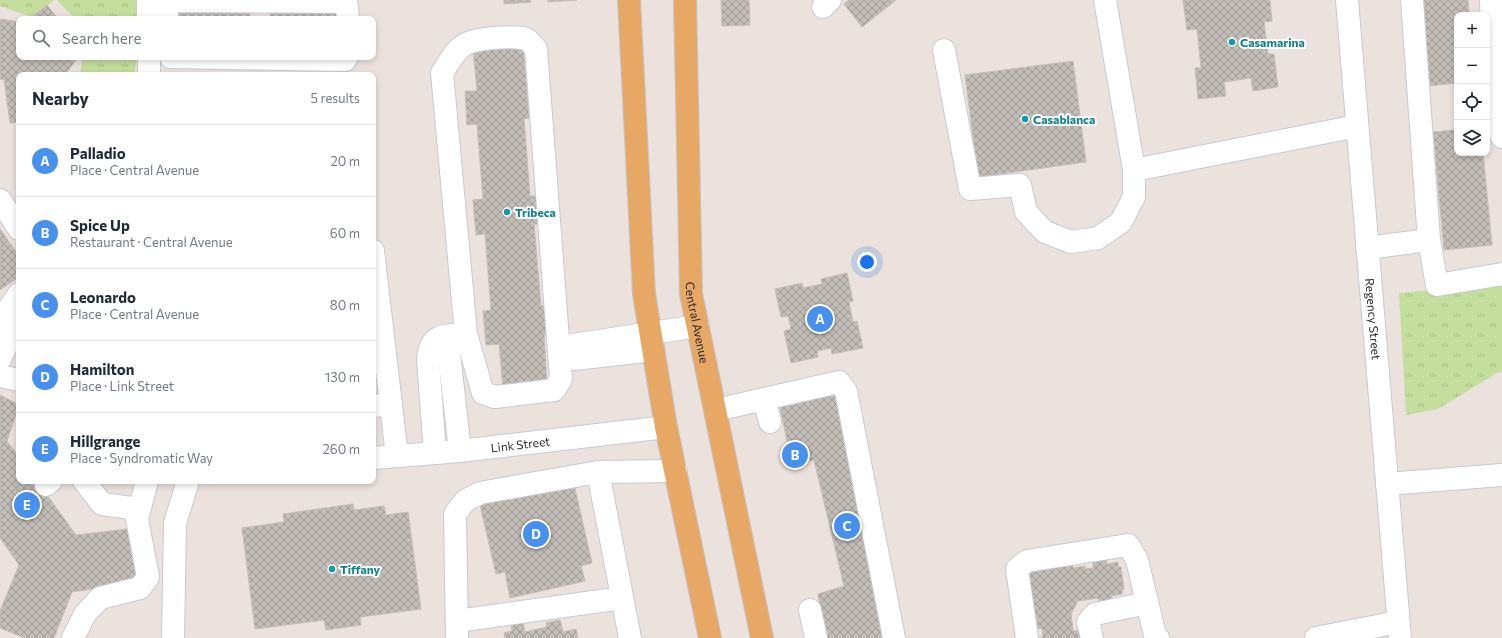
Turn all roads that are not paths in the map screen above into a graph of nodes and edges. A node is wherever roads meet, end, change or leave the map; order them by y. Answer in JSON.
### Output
{"nodes":[{"id":1,"x":148,"y":0,"type":"edge"},
{"id":2,"x":629,"y":0,"type":"edge"},
{"id":3,"x":685,"y":0,"type":"edge"},
{"id":4,"x":1105,"y":0,"type":"edge"},
{"id":5,"x":1347,"y":0,"type":"edge"},
{"id":6,"x":1412,"y":0,"type":"edge"},
{"id":7,"x":1491,"y":0,"type":"edge"},
{"id":8,"x":257,"y":7,"type":"edge"},
{"id":9,"x":148,"y":16,"type":"edge"},
{"id":10,"x":167,"y":16,"type":"edge"},
{"id":11,"x":348,"y":16,"type":"edge"},
{"id":12,"x":944,"y":50,"type":"dead end"},
{"id":13,"x":149,"y":60,"type":"edge"},
{"id":14,"x":212,"y":60,"type":"edge"},
{"id":15,"x":345,"y":60,"type":"edge"},
{"id":16,"x":253,"y":63,"type":"edge"},
{"id":17,"x":149,"y":72,"type":"edge"},
{"id":18,"x":1357,"y":126,"type":"junction"},
{"id":19,"x":1502,"y":137,"type":"edge"},
{"id":20,"x":1134,"y":170,"type":"junction"},
{"id":21,"x":1429,"y":240,"type":"junction"},
{"id":22,"x":1367,"y":248,"type":"junction"},
{"id":23,"x":1502,"y":274,"type":"edge"},
{"id":24,"x":16,"y":298,"type":"edge"},
{"id":25,"x":376,"y":302,"type":"edge"},
{"id":26,"x":0,"y":321,"type":"edge"},
{"id":27,"x":16,"y":326,"type":"edge"},
{"id":28,"x":698,"y":326,"type":"junction"},
{"id":29,"x":456,"y":335,"type":"junction"},
{"id":30,"x":652,"y":341,"type":"junction"},
{"id":31,"x":574,"y":352,"type":"dead end"},
{"id":32,"x":0,"y":359,"type":"edge"},
{"id":33,"x":0,"y":376,"type":"edge"},
{"id":34,"x":16,"y":379,"type":"edge"},
{"id":35,"x":764,"y":399,"type":"junction"},
{"id":36,"x":382,"y":405,"type":"edge"},
{"id":37,"x":716,"y":410,"type":"junction"},
{"id":38,"x":770,"y":422,"type":"dead end"},
{"id":39,"x":666,"y":427,"type":"junction"},
{"id":40,"x":460,"y":451,"type":"junction"},
{"id":41,"x":435,"y":453,"type":"junction"},
{"id":42,"x":397,"y":456,"type":"junction"},
{"id":43,"x":376,"y":458,"type":"edge"},
{"id":44,"x":598,"y":472,"type":"junction"},
{"id":45,"x":676,"y":472,"type":"junction"},
{"id":46,"x":1502,"y":474,"type":"edge"},
{"id":47,"x":86,"y":484,"type":"edge"},
{"id":48,"x":146,"y":484,"type":"edge"},
{"id":49,"x":187,"y":484,"type":"edge"},
{"id":50,"x":1387,"y":484,"type":"junction"},
{"id":51,"x":139,"y":509,"type":"junction"},
{"id":52,"x":622,"y":598,"type":"junction"},
{"id":53,"x":1147,"y":603,"type":"junction"},
{"id":54,"x":810,"y":610,"type":"dead end"},
{"id":55,"x":457,"y":630,"type":"edge"},
{"id":56,"x":1399,"y":630,"type":"edge"},
{"id":57,"x":73,"y":638,"type":"edge"},
{"id":58,"x":173,"y":638,"type":"edge"},
{"id":59,"x":630,"y":638,"type":"edge"},
{"id":60,"x":710,"y":638,"type":"edge"},
{"id":61,"x":762,"y":638,"type":"edge"},
{"id":62,"x":816,"y":638,"type":"edge"},
{"id":63,"x":894,"y":638,"type":"edge"},
{"id":64,"x":1027,"y":638,"type":"edge"},
{"id":65,"x":1092,"y":638,"type":"edge"},
{"id":66,"x":1158,"y":638,"type":"edge"},
{"id":67,"x":1316,"y":638,"type":"edge"}],
"edges":[{"from":1,"to":9,"type":"street"},
{"from":2,"to":30,"type":"main road"},
{"from":3,"to":28,"type":"main road","name":"Central Avenue"},
{"from":4,"to":20,"type":"street"},
{"from":5,"to":18,"type":"street","name":"Regency Street"},
{"from":6,"to":21,"type":"street"},
{"from":7,"to":19,"type":"street"},
{"from":8,"to":10,"type":"street"},
{"from":8,"to":11,"type":"street"},
{"from":12,"to":20,"type":"street"},
{"from":13,"to":17,"type":"street"},
{"from":14,"to":16,"type":"street"},
{"from":15,"to":16,"type":"street"},
{"from":18,"to":20,"type":"street"},
{"from":18,"to":22,"type":"street","name":"Regency Street"},
{"from":21,"to":22,"type":"street"},
{"from":21,"to":23,"type":"street"},
{"from":22,"to":50,"type":"street","name":"Regency Street"},
{"from":24,"to":26,"type":"street"},
{"from":25,"to":36,"type":"street"},
{"from":27,"to":32,"type":"street"},
{"from":28,"to":30,"type":"street"},
{"from":28,"to":37,"type":"main road","name":"Central Avenue"},
{"from":29,"to":29,"type":"street"},
{"from":29,"to":40,"type":"street"},
{"from":29,"to":41,"type":"street"},
{"from":30,"to":31,"type":"street"},
{"from":30,"to":39,"type":"main road"},
{"from":33,"to":34,"type":"street"},
{"from":35,"to":37,"type":"street"},
{"from":35,"to":38,"type":"street"},
{"from":35,"to":63,"type":"street"},
{"from":36,"to":42,"type":"street"},
{"from":37,"to":61,"type":"main road","name":"Central Avenue"},
{"from":39,"to":40,"type":"street","name":"Link Street"},
{"from":39,"to":45,"type":"main road"},
{"from":40,"to":41,"type":"street","name":"Link Street"},
{"from":41,"to":42,"type":"street","name":"Link Street"},
{"from":42,"to":43,"type":"street","name":"Link Street"},
{"from":44,"to":45,"type":"street"},
{"from":44,"to":52,"type":"street"},
{"from":44,"to":55,"type":"street"},
{"from":45,"to":60,"type":"main road"},
{"from":46,"to":50,"type":"street"},
{"from":47,"to":51,"type":"street"},
{"from":48,"to":51,"type":"street"},
{"from":49,"to":58,"type":"street"},
{"from":50,"to":56,"type":"street","name":"Regency Street"},
{"from":51,"to":57,"type":"street"},
{"from":52,"to":55,"type":"street"},
{"from":52,"to":59,"type":"street"},
{"from":53,"to":64,"type":"street"},
{"from":53,"to":65,"type":"street"},
{"from":53,"to":66,"type":"street"},
{"from":54,"to":62,"type":"street"},
{"from":56,"to":67,"type":"street"}]}
